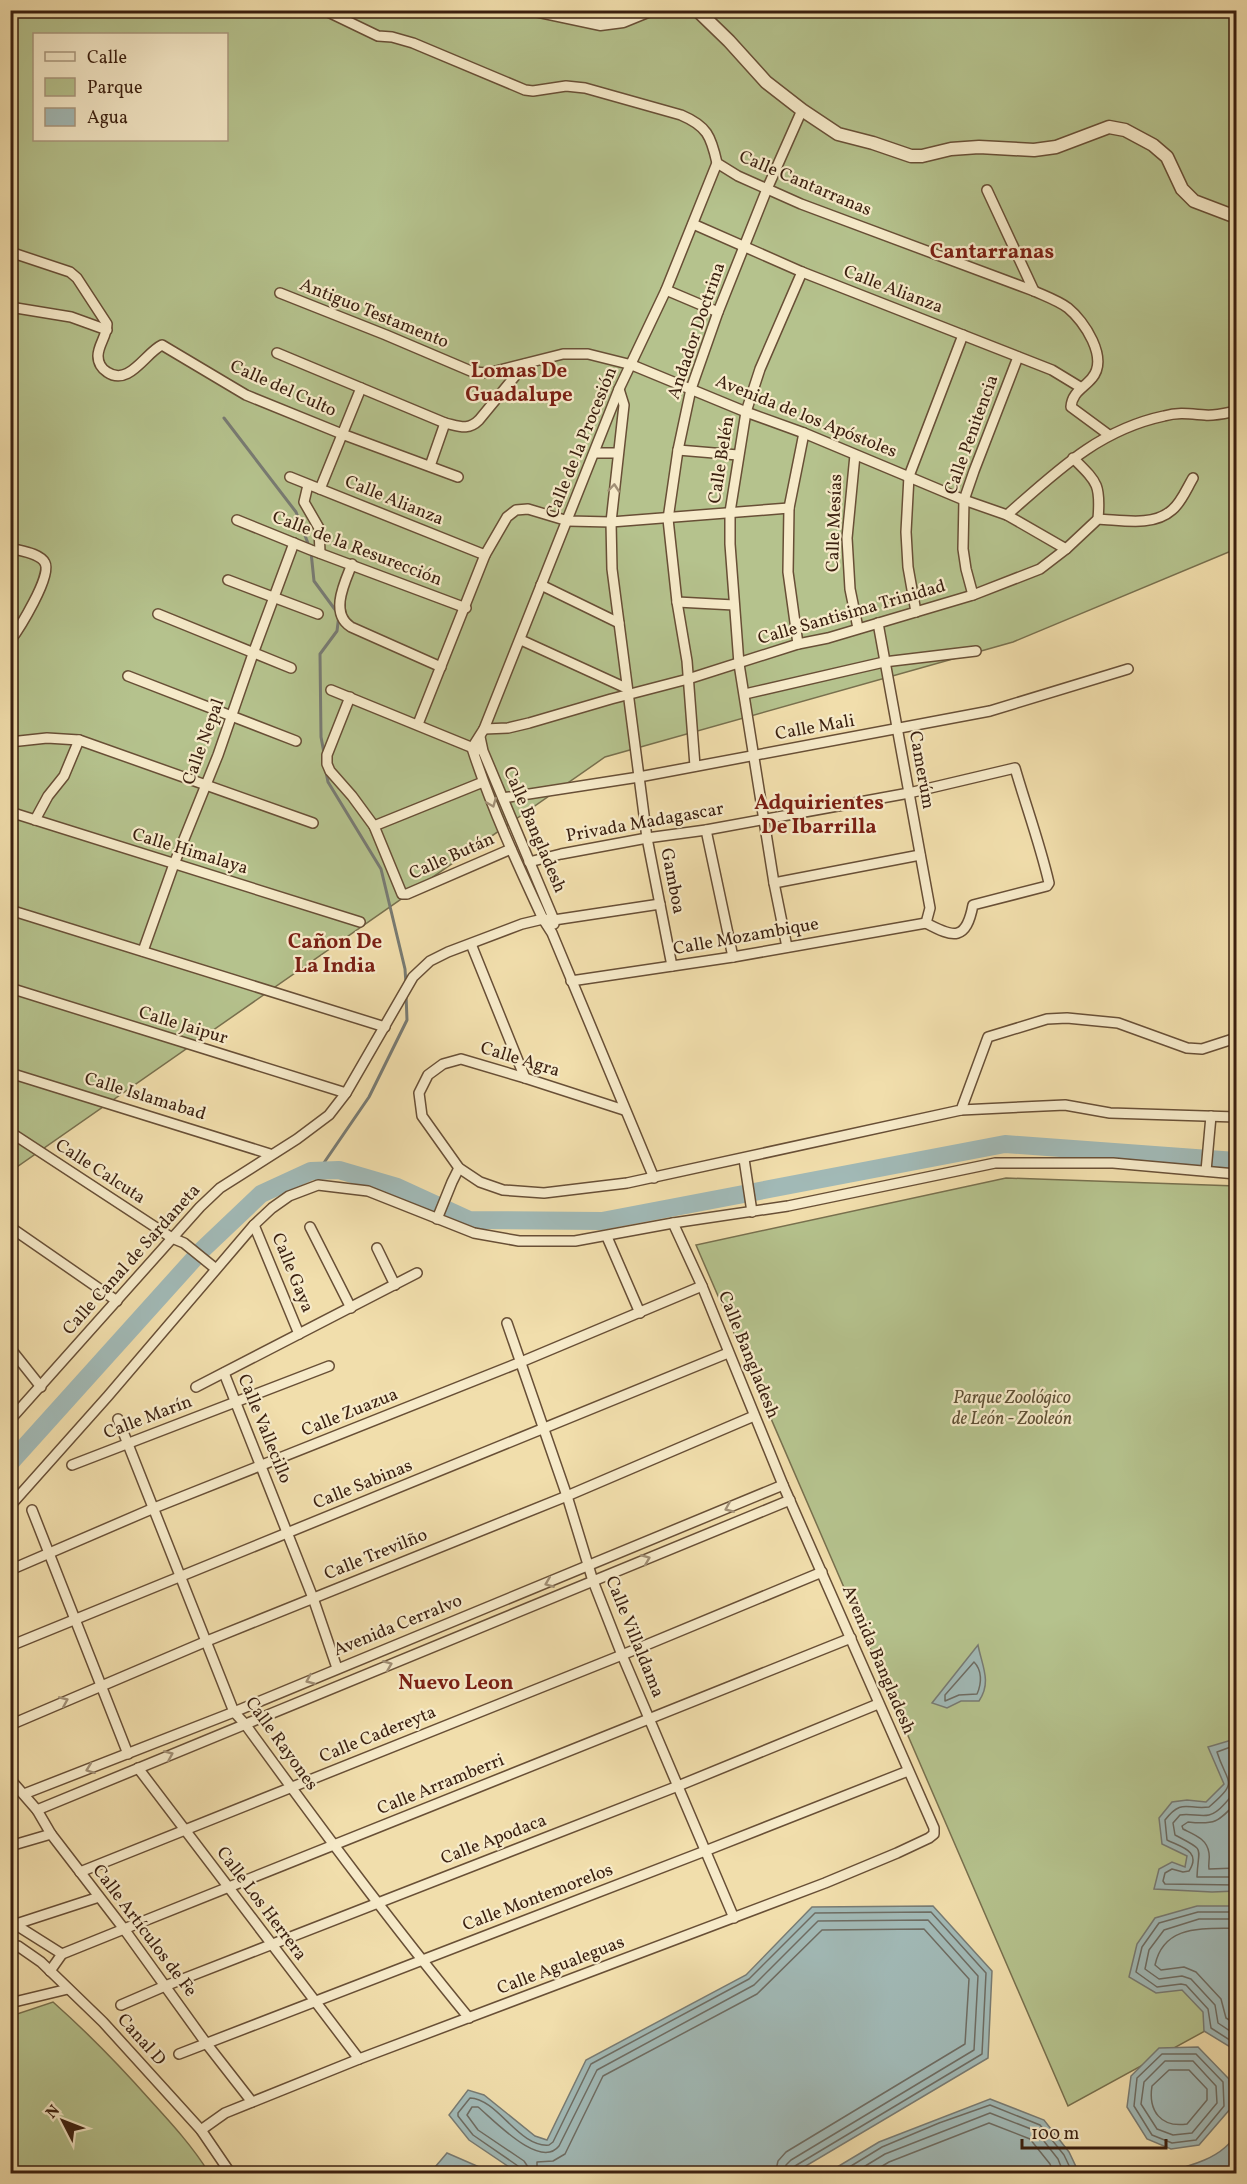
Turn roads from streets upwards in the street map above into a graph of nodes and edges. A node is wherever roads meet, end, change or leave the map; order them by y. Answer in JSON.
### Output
{"nodes":[{"id":1,"x":324,"y":10,"type":"edge"},
{"id":2,"x":534,"y":10,"type":"edge"},
{"id":3,"x":651,"y":10,"type":"edge"},
{"id":4,"x":697,"y":10,"type":"edge"},
{"id":5,"x":802,"y":110,"type":"junction"},
{"id":6,"x":717,"y":163,"type":"junction"},
{"id":7,"x":767,"y":189,"type":"junction"},
{"id":8,"x":987,"y":190,"type":"dead end"},
{"id":9,"x":1236,"y":217,"type":"edge"},
{"id":10,"x":693,"y":224,"type":"junction"},
{"id":11,"x":745,"y":247,"type":"junction"},
{"id":12,"x":10,"y":252,"type":"edge"},
{"id":13,"x":802,"y":273,"type":"junction"},
{"id":14,"x":666,"y":290,"type":"junction"},
{"id":15,"x":1035,"y":291,"type":"junction"},
{"id":16,"x":280,"y":293,"type":"dead end"},
{"id":17,"x":10,"y":306,"type":"edge"},
{"id":18,"x":718,"y":312,"type":"junction"},
{"id":19,"x":107,"y":330,"type":"junction"},
{"id":20,"x":963,"y":335,"type":"junction"},
{"id":21,"x":278,"y":353,"type":"dead end"},
{"id":22,"x":1018,"y":357,"type":"junction"},
{"id":23,"x":525,"y":364,"type":"junction"},
{"id":24,"x":632,"y":365,"type":"junction"},
{"id":25,"x":1080,"y":387,"type":"junction"},
{"id":26,"x":361,"y":388,"type":"junction"},
{"id":27,"x":620,"y":389,"type":"junction"},
{"id":28,"x":691,"y":389,"type":"junction"},
{"id":29,"x":1236,"y":411,"type":"edge"},
{"id":30,"x":746,"y":412,"type":"junction"},
{"id":31,"x":445,"y":423,"type":"junction"},
{"id":32,"x":804,"y":433,"type":"junction"},
{"id":33,"x":342,"y":434,"type":"junction"},
{"id":34,"x":1108,"y":435,"type":"junction"},
{"id":35,"x":678,"y":450,"type":"junction"},
{"id":36,"x":595,"y":453,"type":"junction"},
{"id":37,"x":617,"y":453,"type":"junction"},
{"id":38,"x":738,"y":455,"type":"junction"},
{"id":39,"x":855,"y":455,"type":"junction"},
{"id":40,"x":1073,"y":458,"type":"junction"},
{"id":41,"x":430,"y":466,"type":"junction"},
{"id":42,"x":909,"y":476,"type":"junction"},
{"id":43,"x":290,"y":477,"type":"dead end"},
{"id":44,"x":458,"y":477,"type":"dead end"},
{"id":45,"x":1193,"y":478,"type":"dead end"},
{"id":46,"x":308,"y":485,"type":"junction"},
{"id":47,"x":320,"y":489,"type":"junction"},
{"id":48,"x":964,"y":500,"type":"junction"},
{"id":49,"x":789,"y":508,"type":"junction"},
{"id":50,"x":730,"y":512,"type":"junction"},
{"id":51,"x":1007,"y":515,"type":"junction"},
{"id":52,"x":668,"y":519,"type":"junction"},
{"id":53,"x":1098,"y":519,"type":"junction"},
{"id":54,"x":237,"y":520,"type":"dead end"},
{"id":55,"x":568,"y":522,"type":"junction"},
{"id":56,"x":611,"y":522,"type":"junction"},
{"id":57,"x":294,"y":543,"type":"junction"},
{"id":58,"x":10,"y":548,"type":"edge"},
{"id":59,"x":1066,"y":549,"type":"junction"},
{"id":60,"x":320,"y":553,"type":"junction"},
{"id":61,"x":485,"y":555,"type":"junction"},
{"id":62,"x":352,"y":564,"type":"junction"},
{"id":63,"x":228,"y":580,"type":"dead end"},
{"id":64,"x":541,"y":585,"type":"junction"},
{"id":65,"x":973,"y":595,"type":"junction"},
{"id":66,"x":274,"y":597,"type":"junction"},
{"id":67,"x":677,"y":602,"type":"junction"},
{"id":68,"x":734,"y":605,"type":"junction"},
{"id":69,"x":466,"y":608,"type":"junction"},
{"id":70,"x":916,"y":612,"type":"junction"},
{"id":71,"x":158,"y":614,"type":"dead end"},
{"id":72,"x":318,"y":614,"type":"dead end"},
{"id":73,"x":619,"y":622,"type":"junction"},
{"id":74,"x":878,"y":623,"type":"junction"},
{"id":75,"x":858,"y":628,"type":"junction"},
{"id":76,"x":521,"y":640,"type":"junction"},
{"id":77,"x":10,"y":641,"type":"edge"},
{"id":78,"x":798,"y":644,"type":"junction"},
{"id":79,"x":254,"y":651,"type":"junction"},
{"id":80,"x":976,"y":651,"type":"dead end"},
{"id":81,"x":884,"y":662,"type":"junction"},
{"id":82,"x":739,"y":664,"type":"junction"},
{"id":83,"x":441,"y":667,"type":"junction"},
{"id":84,"x":291,"y":668,"type":"dead end"},
{"id":85,"x":1128,"y":669,"type":"dead end"},
{"id":86,"x":128,"y":676,"type":"dead end"},
{"id":87,"x":688,"y":680,"type":"junction"},
{"id":88,"x":331,"y":690,"type":"dead end"},
{"id":89,"x":627,"y":692,"type":"junction"},
{"id":90,"x":745,"y":694,"type":"junction"},
{"id":91,"x":350,"y":697,"type":"junction"},
{"id":92,"x":231,"y":716,"type":"junction"},
{"id":93,"x":418,"y":724,"type":"junction"},
{"id":94,"x":897,"y":730,"type":"junction"},
{"id":95,"x":482,"y":733,"type":"junction"},
{"id":96,"x":79,"y":740,"type":"junction"},
{"id":97,"x":296,"y":741,"type":"dead end"},
{"id":98,"x":10,"y":742,"type":"edge"},
{"id":99,"x":472,"y":748,"type":"junction"},
{"id":100,"x":483,"y":751,"type":"junction"},
{"id":101,"x":753,"y":755,"type":"junction"},
{"id":102,"x":695,"y":766,"type":"junction"},
{"id":103,"x":639,"y":777,"type":"junction"},
{"id":104,"x":483,"y":782,"type":"junction"},
{"id":105,"x":206,"y":786,"type":"junction"},
{"id":106,"x":909,"y":793,"type":"junction"},
{"id":107,"x":503,"y":798,"type":"junction"},
{"id":108,"x":10,"y":812,"type":"edge"},
{"id":109,"x":764,"y":818,"type":"junction"},
{"id":110,"x":35,"y":820,"type":"junction"},
{"id":111,"x":313,"y":824,"type":"dead end"},
{"id":112,"x":374,"y":826,"type":"junction"},
{"id":113,"x":706,"y":830,"type":"junction"},
{"id":114,"x":647,"y":838,"type":"junction"},
{"id":115,"x":511,"y":849,"type":"junction"},
{"id":116,"x":920,"y":855,"type":"junction"},
{"id":117,"x":529,"y":862,"type":"junction"},
{"id":118,"x":174,"y":864,"type":"junction"},
{"id":119,"x":774,"y":883,"type":"junction"},
{"id":120,"x":660,"y":904,"type":"junction"},
{"id":121,"x":10,"y":910,"type":"edge"},
{"id":122,"x":543,"y":920,"type":"junction"},
{"id":123,"x":554,"y":920,"type":"junction"},
{"id":124,"x":360,"y":922,"type":"dead end"},
{"id":125,"x":926,"y":923,"type":"junction"},
{"id":126,"x":552,"y":933,"type":"junction"},
{"id":127,"x":471,"y":944,"type":"junction"},
{"id":128,"x":787,"y":947,"type":"junction"},
{"id":129,"x":143,"y":951,"type":"junction"},
{"id":130,"x":733,"y":957,"type":"junction"},
{"id":131,"x":672,"y":966,"type":"junction"},
{"id":132,"x":571,"y":981,"type":"junction"},
{"id":133,"x":11,"y":990,"type":"edge"},
{"id":134,"x":385,"y":1027,"type":"junction"},
{"id":135,"x":1236,"y":1038,"type":"edge"},
{"id":136,"x":10,"y":1073,"type":"edge"},
{"id":137,"x":525,"y":1078,"type":"junction"},
{"id":138,"x":346,"y":1093,"type":"junction"},
{"id":139,"x":624,"y":1110,"type":"junction"},
{"id":140,"x":961,"y":1110,"type":"junction"},
{"id":141,"x":1236,"y":1117,"type":"edge"},
{"id":142,"x":1211,"y":1121,"type":"junction"},
{"id":143,"x":10,"y":1132,"type":"edge"},
{"id":144,"x":270,"y":1154,"type":"junction"},
{"id":145,"x":744,"y":1159,"type":"junction"},
{"id":146,"x":459,"y":1168,"type":"junction"},
{"id":147,"x":1206,"y":1171,"type":"junction"},
{"id":148,"x":1236,"y":1174,"type":"edge"},
{"id":149,"x":654,"y":1178,"type":"junction"},
{"id":150,"x":752,"y":1206,"type":"junction"},
{"id":151,"x":438,"y":1215,"type":"junction"},
{"id":152,"x":673,"y":1223,"type":"junction"},
{"id":153,"x":254,"y":1225,"type":"junction"},
{"id":154,"x":10,"y":1227,"type":"edge"},
{"id":155,"x":310,"y":1227,"type":"dead end"},
{"id":156,"x":607,"y":1237,"type":"junction"},
{"id":157,"x":172,"y":1238,"type":"junction"},
{"id":158,"x":377,"y":1248,"type":"dead end"},
{"id":159,"x":212,"y":1266,"type":"junction"},
{"id":160,"x":417,"y":1273,"type":"dead end"},
{"id":161,"x":395,"y":1285,"type":"junction"},
{"id":162,"x":702,"y":1286,"type":"junction"},
{"id":163,"x":117,"y":1301,"type":"junction"},
{"id":164,"x":351,"y":1308,"type":"junction"},
{"id":165,"x":640,"y":1312,"type":"junction"},
{"id":166,"x":507,"y":1323,"type":"dead end"},
{"id":167,"x":299,"y":1334,"type":"junction"},
{"id":168,"x":10,"y":1348,"type":"edge"},
{"id":169,"x":728,"y":1353,"type":"junction"},
{"id":170,"x":521,"y":1362,"type":"junction"},
{"id":171,"x":329,"y":1366,"type":"dead end"},
{"id":172,"x":224,"y":1373,"type":"junction"},
{"id":173,"x":41,"y":1387,"type":"junction"},
{"id":174,"x":196,"y":1387,"type":"dead end"},
{"id":175,"x":236,"y":1403,"type":"junction"},
{"id":176,"x":754,"y":1416,"type":"junction"},
{"id":177,"x":118,"y":1419,"type":"dead end"},
{"id":178,"x":10,"y":1420,"type":"edge"},
{"id":179,"x":543,"y":1429,"type":"junction"},
{"id":180,"x":128,"y":1443,"type":"junction"},
{"id":181,"x":72,"y":1465,"type":"dead end"},
{"id":182,"x":262,"y":1466,"type":"junction"},
{"id":183,"x":783,"y":1485,"type":"junction"},
{"id":184,"x":567,"y":1496,"type":"junction"},
{"id":185,"x":790,"y":1500,"type":"junction"},
{"id":186,"x":10,"y":1506,"type":"edge"},
{"id":187,"x":154,"y":1508,"type":"junction"},
{"id":188,"x":32,"y":1510,"type":"dead end"},
{"id":189,"x":287,"y":1533,"type":"junction"},
{"id":190,"x":48,"y":1553,"type":"junction"},
{"id":191,"x":590,"y":1567,"type":"junction"},
{"id":192,"x":10,"y":1570,"type":"edge"},
{"id":193,"x":822,"y":1572,"type":"junction"},
{"id":194,"x":180,"y":1576,"type":"junction"},
{"id":195,"x":593,"y":1581,"type":"junction"},
{"id":196,"x":313,"y":1598,"type":"junction"},
{"id":197,"x":75,"y":1619,"type":"junction"},
{"id":198,"x":851,"y":1638,"type":"junction"},
{"id":199,"x":207,"y":1641,"type":"junction"},
{"id":200,"x":10,"y":1646,"type":"edge"},
{"id":201,"x":622,"y":1655,"type":"junction"},
{"id":202,"x":337,"y":1668,"type":"junction"},
{"id":203,"x":100,"y":1686,"type":"junction"},
{"id":204,"x":878,"y":1704,"type":"junction"},
{"id":205,"x":234,"y":1712,"type":"junction"},
{"id":206,"x":649,"y":1719,"type":"junction"},
{"id":207,"x":245,"y":1724,"type":"junction"},
{"id":208,"x":10,"y":1725,"type":"edge"},
{"id":209,"x":128,"y":1754,"type":"junction"},
{"id":210,"x":138,"y":1768,"type":"junction"},
{"id":211,"x":908,"y":1771,"type":"junction"},
{"id":212,"x":10,"y":1779,"type":"edge"},
{"id":213,"x":678,"y":1786,"type":"junction"},
{"id":214,"x":291,"y":1788,"type":"junction"},
{"id":215,"x":24,"y":1794,"type":"junction"},
{"id":216,"x":37,"y":1810,"type":"junction"},
{"id":217,"x":186,"y":1831,"type":"junction"},
{"id":218,"x":51,"y":1834,"type":"junction"},
{"id":219,"x":934,"y":1834,"type":"joint"},
{"id":220,"x":10,"y":1846,"type":"edge"},
{"id":221,"x":333,"y":1846,"type":"junction"},
{"id":222,"x":705,"y":1851,"type":"junction"},
{"id":223,"x":80,"y":1872,"type":"junction"},
{"id":224,"x":228,"y":1888,"type":"junction"},
{"id":225,"x":99,"y":1897,"type":"junction"},
{"id":226,"x":378,"y":1903,"type":"junction"},
{"id":227,"x":734,"y":1918,"type":"junction"},
{"id":228,"x":13,"y":1925,"type":"edge"},
{"id":229,"x":124,"y":1929,"type":"junction"},
{"id":230,"x":10,"y":1946,"type":"edge"},
{"id":231,"x":272,"y":1946,"type":"junction"},
{"id":232,"x":62,"y":1954,"type":"junction"},
{"id":233,"x":421,"y":1960,"type":"junction"},
{"id":234,"x":50,"y":1971,"type":"junction"},
{"id":235,"x":165,"y":1986,"type":"junction"},
{"id":236,"x":68,"y":1989,"type":"junction"},
{"id":237,"x":315,"y":2002,"type":"junction"},
{"id":238,"x":10,"y":2003,"type":"edge"},
{"id":239,"x":122,"y":2005,"type":"dead end"},
{"id":240,"x":469,"y":2018,"type":"junction"},
{"id":241,"x":206,"y":2043,"type":"junction"},
{"id":242,"x":179,"y":2054,"type":"dead end"},
{"id":243,"x":359,"y":2058,"type":"junction"},
{"id":244,"x":252,"y":2102,"type":"junction"},
{"id":245,"x":201,"y":2130,"type":"junction"},
{"id":246,"x":231,"y":2174,"type":"edge"}],
"edges":[{"from":1,"to":6,"type":"street","name":"Calle Cantarranas"},
{"from":2,"to":3,"type":"street"},
{"from":4,"to":5,"type":"street"},
{"from":5,"to":7,"type":"street","name":"Andador Doctrina"},
{"from":5,"to":9,"type":"street"},
{"from":6,"to":7,"type":"street","name":"Calle Cantarranas"},
{"from":6,"to":10,"type":"street","name":"Calle de la Procesión"},
{"from":7,"to":11,"type":"street","name":"Andador Doctrina"},
{"from":7,"to":15,"type":"street","name":"Calle Cantarranas"},
{"from":8,"to":15,"type":"street"},
{"from":10,"to":11,"type":"street","name":"Calle Alianza"},
{"from":10,"to":14,"type":"street","name":"Calle de la Procesión"},
{"from":11,"to":13,"type":"street","name":"Calle Alianza"},
{"from":11,"to":18,"type":"street","name":"Andador Doctrina"},
{"from":12,"to":19,"type":"street"},
{"from":13,"to":20,"type":"street","name":"Calle Alianza"},
{"from":13,"to":30,"type":"street","name":"Calle Belén"},
{"from":14,"to":18,"type":"street"},
{"from":14,"to":24,"type":"street","name":"Calle de la Procesión"},
{"from":15,"to":25,"type":"street","name":"Calle Cantarranas"},
{"from":16,"to":23,"type":"street","name":"Antiguo Testamento"},
{"from":17,"to":19,"type":"street"},
{"from":18,"to":28,"type":"street","name":"Andador Doctrina"},
{"from":19,"to":33,"type":"street","name":"Calle del Culto"},
{"from":20,"to":22,"type":"street","name":"Calle Alianza"},
{"from":20,"to":42,"type":"street"},
{"from":21,"to":26,"type":"street"},
{"from":22,"to":25,"type":"street","name":"Calle Alianza"},
{"from":22,"to":48,"type":"street","name":"Calle Penitencia"},
{"from":23,"to":24,"type":"street","name":"Avenida de los Apóstoles"},
{"from":23,"to":31,"type":"street"},
{"from":24,"to":27,"type":"street","name":"Calle de la Procesión"},
{"from":24,"to":28,"type":"street","name":"Avenida de los Apóstoles"},
{"from":25,"to":34,"type":"street"},
{"from":26,"to":31,"type":"street"},
{"from":26,"to":33,"type":"street"},
{"from":27,"to":36,"type":"street","name":"Calle de la Procesión"},
{"from":27,"to":37,"type":"street","name":"Gamboa"},
{"from":28,"to":30,"type":"street","name":"Avenida de los Apóstoles"},
{"from":28,"to":35,"type":"street","name":"Andador Doctrina"},
{"from":29,"to":34,"type":"street"},
{"from":30,"to":32,"type":"street","name":"Avenida de los Apóstoles"},
{"from":30,"to":38,"type":"street","name":"Calle Belén"},
{"from":31,"to":41,"type":"street"},
{"from":32,"to":39,"type":"street","name":"Avenida de los Apóstoles"},
{"from":32,"to":49,"type":"street"},
{"from":33,"to":41,"type":"street","name":"Calle del Culto"},
{"from":33,"to":47,"type":"street"},
{"from":34,"to":40,"type":"street"},
{"from":35,"to":38,"type":"street"},
{"from":35,"to":52,"type":"street","name":"Andador Doctrina"},
{"from":36,"to":37,"type":"street"},
{"from":36,"to":55,"type":"street","name":"Calle de la Procesión"},
{"from":56,"to":37,"type":"street","name":"Gamboa","one_way":true},
{"from":38,"to":50,"type":"street","name":"Calle Belén"},
{"from":39,"to":42,"type":"street","name":"Avenida de los Apóstoles"},
{"from":39,"to":75,"type":"street","name":"Calle Mesías"},
{"from":40,"to":51,"type":"street"},
{"from":40,"to":53,"type":"street"},
{"from":41,"to":44,"type":"street","name":"Calle del Culto"},
{"from":42,"to":48,"type":"street","name":"Avenida de los Apóstoles"},
{"from":42,"to":70,"type":"street"},
{"from":43,"to":46,"type":"street","name":"Calle Alianza"},
{"from":45,"to":53,"type":"street"},
{"from":46,"to":47,"type":"street","name":"Calle Alianza"},
{"from":46,"to":60,"type":"street"},
{"from":47,"to":61,"type":"street","name":"Calle Alianza"},
{"from":48,"to":51,"type":"street","name":"Avenida de los Apóstoles"},
{"from":48,"to":65,"type":"street","name":"Calle Penitencia"},
{"from":49,"to":50,"type":"street"},
{"from":49,"to":78,"type":"street"},
{"from":50,"to":52,"type":"street"},
{"from":50,"to":68,"type":"street","name":"Calle Belén"},
{"from":51,"to":59,"type":"street","name":"Avenida de los Apóstoles"},
{"from":52,"to":56,"type":"street"},
{"from":52,"to":67,"type":"street","name":"Andador Doctrina"},
{"from":53,"to":59,"type":"street","name":"Calle Santisima Trinidad"},
{"from":54,"to":57,"type":"street","name":"Calle de la Resurección"},
{"from":55,"to":56,"type":"street"},
{"from":55,"to":61,"type":"street"},
{"from":55,"to":64,"type":"street","name":"Calle de la Procesión"},
{"from":56,"to":73,"type":"street","name":"Gamboa"},
{"from":57,"to":60,"type":"street","name":"Calle de la Resurección"},
{"from":57,"to":66,"type":"street","name":"Calle Nepal"},
{"from":58,"to":77,"type":"street"},
{"from":59,"to":65,"type":"street","name":"Calle Santisima Trinidad"},
{"from":60,"to":62,"type":"street","name":"Calle de la Resurección"},
{"from":61,"to":69,"type":"street"},
{"from":62,"to":69,"type":"street","name":"Calle de la Resurección"},
{"from":62,"to":83,"type":"street"},
{"from":63,"to":66,"type":"street"},
{"from":64,"to":73,"type":"street"},
{"from":64,"to":76,"type":"street","name":"Calle de la Procesión"},
{"from":65,"to":70,"type":"street","name":"Calle Santisima Trinidad"},
{"from":66,"to":72,"type":"street"},
{"from":66,"to":79,"type":"street","name":"Calle Nepal"},
{"from":67,"to":68,"type":"street"},
{"from":67,"to":87,"type":"street","name":"Andador Doctrina"},
{"from":68,"to":82,"type":"street","name":"Calle Belén"},
{"from":69,"to":83,"type":"street"},
{"from":70,"to":74,"type":"street","name":"Calle Santisima Trinidad"},
{"from":71,"to":79,"type":"street"},
{"from":73,"to":89,"type":"street","name":"Gamboa"},
{"from":74,"to":75,"type":"street","name":"Calle Santisima Trinidad"},
{"from":74,"to":81,"type":"street","name":"Camerúm"},
{"from":75,"to":78,"type":"street","name":"Calle Santisima Trinidad"},
{"from":76,"to":89,"type":"street"},
{"from":76,"to":95,"type":"street","name":"Calle de la Procesión"},
{"from":78,"to":82,"type":"street","name":"Calle Santisima Trinidad"},
{"from":79,"to":84,"type":"street"},
{"from":79,"to":92,"type":"street","name":"Calle Nepal"},
{"from":80,"to":81,"type":"street"},
{"from":81,"to":90,"type":"street"},
{"from":81,"to":94,"type":"street","name":"Camerúm"},
{"from":82,"to":87,"type":"street","name":"Calle Santisima Trinidad"},
{"from":82,"to":90,"type":"street","name":"Calle Belén"},
{"from":83,"to":93,"type":"street"},
{"from":85,"to":94,"type":"street","name":"Calle Mali"},
{"from":86,"to":92,"type":"street"},
{"from":87,"to":89,"type":"street","name":"Calle Santisima Trinidad"},
{"from":87,"to":102,"type":"street","name":"Andador Doctrina"},
{"from":88,"to":91,"type":"street","name":"Calle Bangladesh"},
{"from":89,"to":95,"type":"street","name":"Calle Santisima Trinidad"},
{"from":89,"to":103,"type":"street","name":"Gamboa"},
{"from":90,"to":101,"type":"street","name":"Calle Belén"},
{"from":91,"to":93,"type":"street","name":"Calle Bangladesh"},
{"from":91,"to":112,"type":"street"},
{"from":92,"to":97,"type":"street"},
{"from":92,"to":105,"type":"street","name":"Calle Nepal"},
{"from":93,"to":99,"type":"street","name":"Calle Bangladesh"},
{"from":94,"to":101,"type":"street","name":"Calle Mali"},
{"from":94,"to":106,"type":"street","name":"Camerúm"},
{"from":95,"to":99,"type":"street","name":"Calle de la Procesión"},
{"from":95,"to":100,"type":"street"},
{"from":96,"to":98,"type":"street"},
{"from":96,"to":105,"type":"street"},
{"from":96,"to":110,"type":"street"},
{"from":99,"to":100,"type":"street","name":"Calle Bangladesh"},
{"from":99,"to":104,"type":"street","name":"Calle Bangladesh"},
{"from":100,"to":107,"type":"street","name":"Calle Bangladesh"},
{"from":101,"to":102,"type":"street","name":"Calle Mali"},
{"from":101,"to":109,"type":"street","name":"Calle Belén"},
{"from":102,"to":103,"type":"street","name":"Calle Mali"},
{"from":103,"to":107,"type":"street","name":"Calle Mali"},
{"from":103,"to":114,"type":"street","name":"Gamboa"},
{"from":104,"to":112,"type":"street"},
{"from":104,"to":115,"type":"street","name":"Calle Bangladesh","one_way":true},
{"from":105,"to":111,"type":"street"},
{"from":105,"to":118,"type":"street","name":"Calle Nepal"},
{"from":106,"to":109,"type":"street","name":"Privada Madagascar"},
{"from":106,"to":116,"type":"street","name":"Camerúm"},
{"from":106,"to":125,"type":"street","name":"Privada Madagascar"},
{"from":107,"to":117,"type":"street","name":"Calle Bangladesh"},
{"from":108,"to":110,"type":"street","name":"Calle Himalaya"},
{"from":109,"to":113,"type":"street","name":"Privada Madagascar"},
{"from":109,"to":119,"type":"street","name":"Calle Belén"},
{"from":110,"to":118,"type":"street","name":"Calle Himalaya"},
{"from":112,"to":115,"type":"street","name":"Calle Bután"},
{"from":113,"to":114,"type":"street","name":"Privada Madagascar"},
{"from":113,"to":130,"type":"street"},
{"from":114,"to":117,"type":"street","name":"Privada Madagascar"},
{"from":114,"to":120,"type":"street","name":"Gamboa"},
{"from":115,"to":122,"type":"street","name":"Calle Bangladesh"},
{"from":116,"to":119,"type":"street"},
{"from":116,"to":125,"type":"street","name":"Camerúm"},
{"from":117,"to":123,"type":"street","name":"Calle Bangladesh"},
{"from":118,"to":124,"type":"street","name":"Calle Himalaya"},
{"from":118,"to":129,"type":"street","name":"Calle Nepal"},
{"from":119,"to":128,"type":"street","name":"Calle Belén"},
{"from":120,"to":123,"type":"street","name":"Calle Canal de Sardaneta"},
{"from":120,"to":131,"type":"street","name":"Gamboa"},
{"from":121,"to":129,"type":"street"},
{"from":122,"to":123,"type":"street","name":"Calle Canal de Sardaneta"},
{"from":122,"to":126,"type":"street","name":"Calle Bangladesh"},
{"from":122,"to":127,"type":"street","name":"Calle Canal de Sardaneta"},
{"from":123,"to":126,"type":"street","name":"Calle Bangladesh"},
{"from":125,"to":128,"type":"street","name":"Calle Mozambique"},
{"from":126,"to":132,"type":"street","name":"Calle Bangladesh"},
{"from":127,"to":134,"type":"street","name":"Calle Canal de Sardaneta"},
{"from":127,"to":137,"type":"street"},
{"from":128,"to":130,"type":"street","name":"Calle Mozambique"},
{"from":129,"to":134,"type":"street"},
{"from":130,"to":131,"type":"street","name":"Calle Mozambique"},
{"from":131,"to":132,"type":"street","name":"Calle Mozambique"},
{"from":132,"to":139,"type":"street","name":"Calle Bangladesh"},
{"from":133,"to":138,"type":"street","name":"Calle Jaipur"},
{"from":134,"to":138,"type":"street","name":"Calle Canal de Sardaneta"},
{"from":135,"to":140,"type":"street"},
{"from":136,"to":144,"type":"street","name":"Calle Islamabad"},
{"from":137,"to":139,"type":"street","name":"Calle Agra"},
{"from":137,"to":146,"type":"street","name":"Calle Agra"},
{"from":138,"to":144,"type":"street","name":"Calle Canal de Sardaneta"},
{"from":139,"to":149,"type":"street","name":"Calle Bangladesh"},
{"from":140,"to":142,"type":"street"},
{"from":140,"to":145,"type":"street"},
{"from":141,"to":142,"type":"street"},
{"from":142,"to":147,"type":"street"},
{"from":143,"to":157,"type":"street","name":"Calle Calcuta"},
{"from":144,"to":157,"type":"street","name":"Calle Canal de Sardaneta"},
{"from":145,"to":149,"type":"street"},
{"from":145,"to":150,"type":"street"},
{"from":146,"to":149,"type":"street"},
{"from":146,"to":151,"type":"street"},
{"from":147,"to":148,"type":"street"},
{"from":147,"to":150,"type":"street"},
{"from":150,"to":152,"type":"street"},
{"from":151,"to":153,"type":"street"},
{"from":151,"to":156,"type":"street"},
{"from":152,"to":156,"type":"street"},
{"from":152,"to":162,"type":"street","name":"Calle Bangladesh"},
{"from":153,"to":159,"type":"street"},
{"from":153,"to":167,"type":"street","name":"Calle Gaya"},
{"from":154,"to":163,"type":"street"},
{"from":155,"to":164,"type":"street"},
{"from":156,"to":165,"type":"street"},
{"from":157,"to":159,"type":"street","name":"Calle Calcuta"},
{"from":157,"to":163,"type":"street","name":"Calle Canal de Sardaneta"},
{"from":158,"to":161,"type":"street"},
{"from":159,"to":186,"type":"street"},
{"from":160,"to":161,"type":"street","name":"Calle Vallecillo"},
{"from":161,"to":164,"type":"street","name":"Calle Vallecillo"},
{"from":162,"to":165,"type":"street","name":"Calle Zuazua"},
{"from":162,"to":169,"type":"street","name":"Calle Bangladesh"},
{"from":163,"to":173,"type":"street","name":"Calle Canal de Sardaneta"},
{"from":164,"to":167,"type":"street","name":"Calle Vallecillo"},
{"from":165,"to":170,"type":"street","name":"Calle Zuazua"},
{"from":166,"to":170,"type":"street","name":"Calle Villaldama"},
{"from":167,"to":172,"type":"street","name":"Calle Vallecillo"},
{"from":168,"to":173,"type":"street"},
{"from":169,"to":176,"type":"street","name":"Calle Bangladesh"},
{"from":169,"to":179,"type":"street","name":"Calle Sabinas"},
{"from":170,"to":179,"type":"street","name":"Calle Villaldama"},
{"from":170,"to":182,"type":"street","name":"Calle Zuazua"},
{"from":171,"to":175,"type":"street","name":"Calle Marín"},
{"from":172,"to":174,"type":"street"},
{"from":172,"to":175,"type":"street","name":"Calle Vallecillo"},
{"from":173,"to":178,"type":"street","name":"Calle Canal de Sardaneta"},
{"from":175,"to":180,"type":"street","name":"Calle Marín"},
{"from":175,"to":182,"type":"street","name":"Calle Vallecillo"},
{"from":176,"to":183,"type":"street","name":"Calle Bangladesh"},
{"from":176,"to":184,"type":"street","name":"Calle Trevilño"},
{"from":177,"to":180,"type":"street","name":"Calle Rayones"},
{"from":179,"to":184,"type":"street","name":"Calle Villaldama"},
{"from":179,"to":189,"type":"street","name":"Calle Sabinas"},
{"from":180,"to":181,"type":"street","name":"Calle Marín"},
{"from":180,"to":187,"type":"street","name":"Calle Rayones"},
{"from":182,"to":187,"type":"street","name":"Calle Zuazua"},
{"from":182,"to":189,"type":"street","name":"Calle Vallecillo"},
{"from":183,"to":185,"type":"street","name":"Calle Bangladesh"},
{"from":183,"to":191,"type":"street","name":"Avenida Cerralvo","one_way":true},
{"from":184,"to":191,"type":"street","name":"Calle Villaldama"},
{"from":184,"to":196,"type":"street","name":"Calle Trevilño"},
{"from":185,"to":193,"type":"street","name":"Avenida Bangladesh"},
{"from":195,"to":185,"type":"street","name":"Avenida Cerralvo","one_way":true},
{"from":187,"to":190,"type":"street","name":"Calle Zuazua"},
{"from":187,"to":194,"type":"street","name":"Calle Rayones"},
{"from":188,"to":190,"type":"street"},
{"from":189,"to":194,"type":"street","name":"Calle Sabinas"},
{"from":189,"to":196,"type":"street","name":"Calle Vallecillo"},
{"from":190,"to":192,"type":"street","name":"Calle Zuazua"},
{"from":190,"to":197,"type":"street"},
{"from":191,"to":195,"type":"street","name":"Calle Villaldama"},
{"from":191,"to":202,"type":"street","name":"Avenida Cerralvo","one_way":true},
{"from":193,"to":198,"type":"street","name":"Avenida Bangladesh"},
{"from":193,"to":201,"type":"street","name":"Calle Cadereyta"},
{"from":194,"to":197,"type":"street","name":"Calle Sabinas"},
{"from":194,"to":199,"type":"street","name":"Calle Rayones"},
{"from":195,"to":201,"type":"street","name":"Calle Villaldama"},
{"from":207,"to":195,"type":"street","name":"Avenida Cerralvo","one_way":true},
{"from":196,"to":199,"type":"street","name":"Calle Trevilño"},
{"from":196,"to":202,"type":"street","name":"Calle Vallecillo"},
{"from":197,"to":200,"type":"street","name":"Calle Sabinas"},
{"from":197,"to":203,"type":"street"},
{"from":198,"to":204,"type":"street","name":"Avenida Bangladesh"},
{"from":198,"to":206,"type":"street","name":"Calle Arramberri"},
{"from":199,"to":203,"type":"street","name":"Calle Trevilño"},
{"from":199,"to":205,"type":"street","name":"Calle Rayones"},
{"from":201,"to":206,"type":"street","name":"Calle Villaldama"},
{"from":201,"to":214,"type":"street","name":"Calle Cadereyta"},
{"from":202,"to":205,"type":"street","name":"Avenida Cerralvo","one_way":true},
{"from":208,"to":203,"type":"street","name":"Calle Trevilño","one_way":true},
{"from":203,"to":209,"type":"street"},
{"from":204,"to":211,"type":"street","name":"Avenida Bangladesh"},
{"from":204,"to":213,"type":"street","name":"Calle Apodaca"},
{"from":205,"to":207,"type":"street","name":"Calle Rayones"},
{"from":205,"to":209,"type":"street","name":"Avenida Cerralvo"},
{"from":206,"to":213,"type":"street","name":"Calle Villaldama"},
{"from":206,"to":221,"type":"street","name":"Calle Arramberri"},
{"from":210,"to":207,"type":"street","name":"Avenida Cerralvo","one_way":true},
{"from":207,"to":214,"type":"street","name":"Calle Rayones"},
{"from":209,"to":215,"type":"street","name":"Avenida Cerralvo","one_way":true},
{"from":210,"to":216,"type":"street","name":"Avenida Cerralvo"},
{"from":210,"to":217,"type":"street","name":"Calle Los Herrera"},
{"from":211,"to":219,"type":"street","name":"Avenida Bangladesh"},
{"from":211,"to":222,"type":"street","name":"Calle Montemorelos"},
{"from":212,"to":215,"type":"street","name":"Calle Artículos de Fe"},
{"from":213,"to":222,"type":"street","name":"Calle Villaldama"},
{"from":213,"to":226,"type":"street","name":"Calle Apodaca"},
{"from":214,"to":217,"type":"street","name":"Calle Cadereyta"},
{"from":214,"to":221,"type":"street","name":"Calle Rayones"},
{"from":215,"to":216,"type":"street","name":"Calle Artículos de Fe"},
{"from":216,"to":218,"type":"street","name":"Calle Artículos de Fe"},
{"from":217,"to":223,"type":"street","name":"Calle Cadereyta"},
{"from":217,"to":224,"type":"street","name":"Calle Los Herrera"},
{"from":218,"to":220,"type":"street"},
{"from":218,"to":223,"type":"street","name":"Calle Artículos de Fe"},
{"from":219,"to":227,"type":"street","name":"Calle Agualeguas"},
{"from":221,"to":224,"type":"street","name":"Calle Arramberri"},
{"from":221,"to":226,"type":"street","name":"Calle Rayones"},
{"from":222,"to":227,"type":"street","name":"Calle Villaldama"},
{"from":222,"to":233,"type":"street","name":"Calle Montemorelos"},
{"from":223,"to":225,"type":"street","name":"Calle Artículos de Fe"},
{"from":224,"to":229,"type":"street","name":"Calle Arramberri"},
{"from":224,"to":231,"type":"street","name":"Calle Los Herrera"},
{"from":225,"to":228,"type":"street"},
{"from":225,"to":229,"type":"street","name":"Calle Artículos de Fe"},
{"from":226,"to":231,"type":"street","name":"Calle Apodaca"},
{"from":226,"to":233,"type":"street","name":"Calle Rayones"},
{"from":227,"to":240,"type":"street","name":"Calle Agualeguas"},
{"from":228,"to":232,"type":"street"},
{"from":229,"to":232,"type":"street","name":"Calle Arramberri"},
{"from":229,"to":235,"type":"street","name":"Calle Artículos de Fe"},
{"from":230,"to":234,"type":"street","name":"Canal D"},
{"from":231,"to":235,"type":"street","name":"Calle Apodaca"},
{"from":231,"to":237,"type":"street","name":"Calle Los Herrera"},
{"from":232,"to":234,"type":"street"},
{"from":233,"to":237,"type":"street","name":"Calle Montemorelos"},
{"from":233,"to":240,"type":"street","name":"Calle Rayones"},
{"from":234,"to":236,"type":"street","name":"Canal D"},
{"from":235,"to":239,"type":"street","name":"Calle Apodaca"},
{"from":235,"to":241,"type":"street","name":"Calle Artículos de Fe"},
{"from":236,"to":238,"type":"street"},
{"from":236,"to":245,"type":"street","name":"Canal D"},
{"from":237,"to":241,"type":"street","name":"Calle Montemorelos"},
{"from":237,"to":243,"type":"street","name":"Calle Los Herrera"},
{"from":240,"to":243,"type":"street","name":"Calle Agualeguas"},
{"from":241,"to":242,"type":"street","name":"Calle Montemorelos"},
{"from":241,"to":244,"type":"street","name":"Calle Artículos de Fe"},
{"from":243,"to":244,"type":"street","name":"Calle Agualeguas"},
{"from":244,"to":245,"type":"street","name":"Calle Agualeguas"},
{"from":245,"to":246,"type":"street","name":"Canal D"}]}
